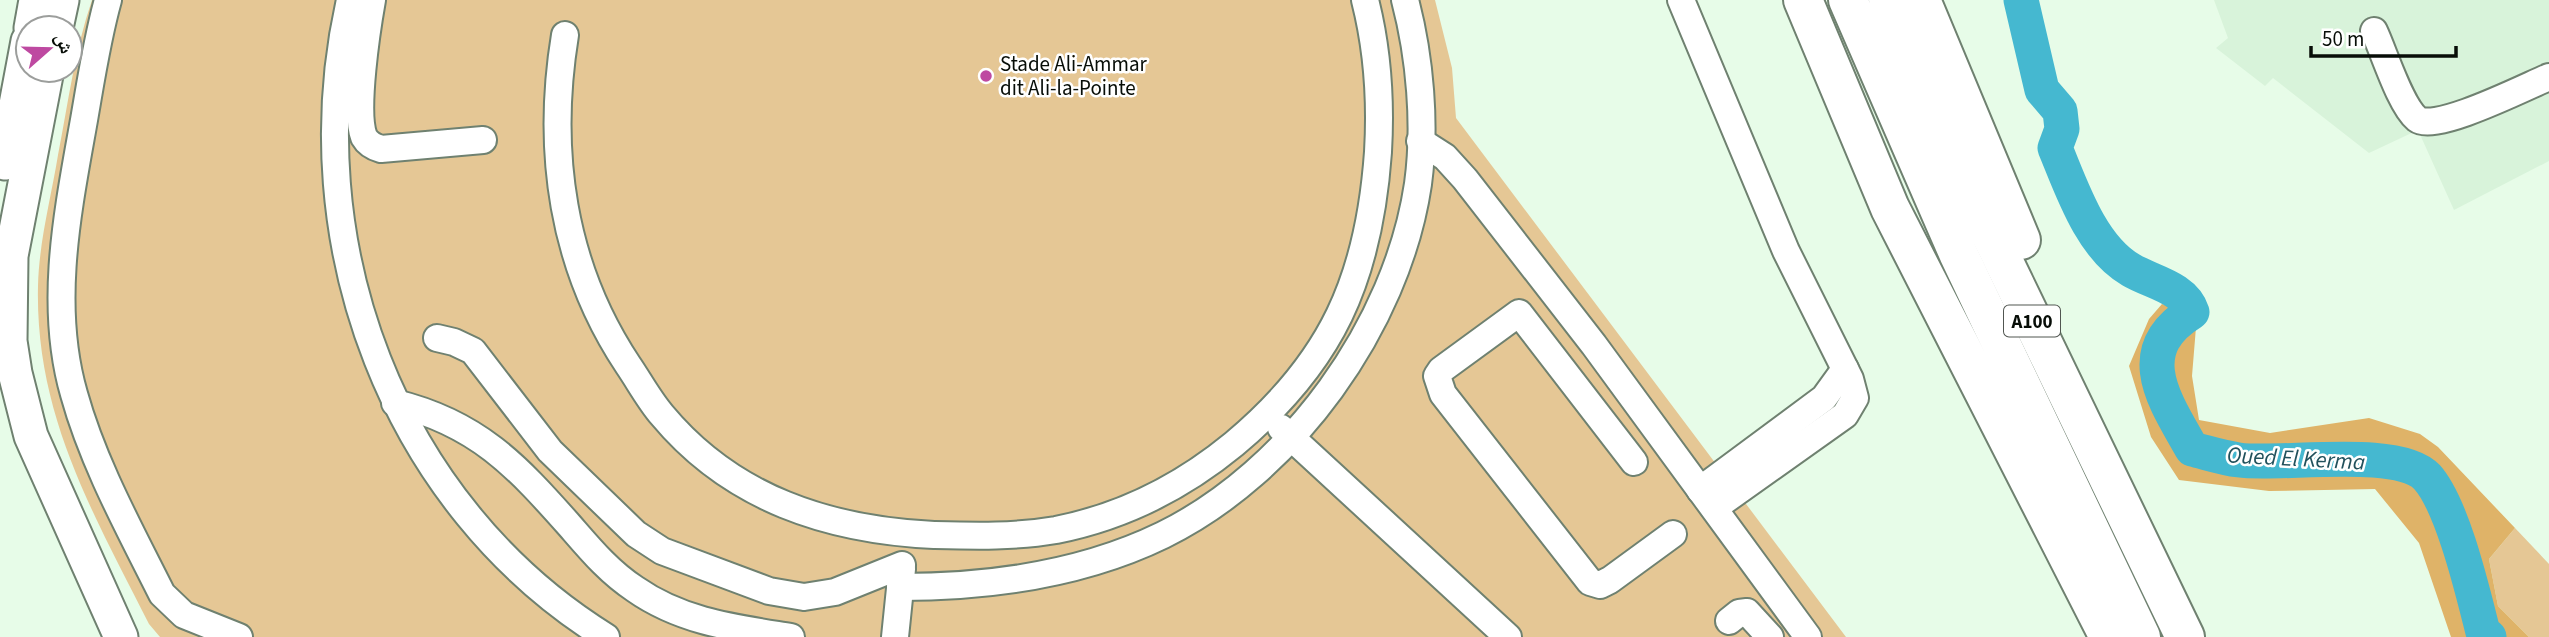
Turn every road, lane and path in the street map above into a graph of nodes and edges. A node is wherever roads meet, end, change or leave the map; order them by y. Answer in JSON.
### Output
{"nodes":[{"id":1,"x":108,"y":0,"type":"edge"},
{"id":2,"x":350,"y":0,"type":"edge"},
{"id":3,"x":372,"y":0,"type":"edge"},
{"id":4,"x":1366,"y":0,"type":"edge"},
{"id":5,"x":1405,"y":0,"type":"edge"},
{"id":6,"x":1681,"y":0,"type":"edge"},
{"id":7,"x":1803,"y":0,"type":"edge"},
{"id":8,"x":1848,"y":0,"type":"edge"},
{"id":9,"x":1888,"y":0,"type":"edge"},
{"id":10,"x":1921,"y":0,"type":"edge"},
{"id":11,"x":2374,"y":31,"type":"dead end"},
{"id":12,"x":565,"y":35,"type":"dead end"},
{"id":13,"x":2549,"y":77,"type":"edge"},
{"id":14,"x":20,"y":84,"type":"edge"},
{"id":15,"x":44,"y":84,"type":"edge"},
{"id":16,"x":483,"y":140,"type":"dead end"},
{"id":17,"x":1420,"y":141,"type":"junction"},
{"id":18,"x":1378,"y":149,"type":"junction"},
{"id":19,"x":1418,"y":183,"type":"junction"},
{"id":20,"x":0,"y":190,"type":"edge"},
{"id":21,"x":437,"y":338,"type":"dead end"},
{"id":22,"x":395,"y":403,"type":"junction"},
{"id":23,"x":0,"y":405,"type":"edge"},
{"id":24,"x":1266,"y":416,"type":"junction"},
{"id":25,"x":1293,"y":438,"type":"junction"},
{"id":26,"x":1634,"y":462,"type":"dead end"},
{"id":27,"x":1707,"y":499,"type":"junction"},
{"id":28,"x":2124,"y":510,"type":"junction"},
{"id":29,"x":906,"y":534,"type":"junction"},
{"id":30,"x":1673,"y":534,"type":"dead end"},
{"id":31,"x":901,"y":576,"type":"junction"},
{"id":32,"x":1730,"y":621,"type":"dead end"},
{"id":33,"x":97,"y":637,"type":"edge"},
{"id":34,"x":121,"y":637,"type":"edge"},
{"id":35,"x":239,"y":637,"type":"edge"},
{"id":36,"x":606,"y":637,"type":"edge"},
{"id":37,"x":790,"y":637,"type":"edge"},
{"id":38,"x":895,"y":637,"type":"edge"},
{"id":39,"x":1508,"y":637,"type":"edge"},
{"id":40,"x":1770,"y":637,"type":"edge"},
{"id":41,"x":1808,"y":637,"type":"edge"},
{"id":42,"x":2109,"y":637,"type":"edge"},
{"id":43,"x":2141,"y":637,"type":"edge"},
{"id":44,"x":2185,"y":637,"type":"edge"}],
"edges":[{"from":1,"to":35,"type":"street"},
{"from":2,"to":22,"type":"street"},
{"from":3,"to":16,"type":"street"},
{"from":4,"to":18,"type":"street"},
{"from":5,"to":17,"type":"street"},
{"from":6,"to":27,"type":"street"},
{"from":7,"to":42,"type":"highway"},
{"from":8,"to":43,"type":"highway","number":"A100"},
{"from":9,"to":28,"type":"highway","number":"A100"},
{"from":10,"to":28,"type":"highway"},
{"from":11,"to":13,"type":"street"},
{"from":12,"to":29,"type":"street"},
{"from":14,"to":20,"type":"main road"},
{"from":15,"to":34,"type":"main road"},
{"from":17,"to":19,"type":"street"},
{"from":17,"to":27,"type":"street"},
{"from":18,"to":19,"type":"street"},
{"from":18,"to":24,"type":"street"},
{"from":19,"to":25,"type":"street"},
{"from":21,"to":31,"type":"street"},
{"from":22,"to":36,"type":"street"},
{"from":22,"to":37,"type":"street"},
{"from":23,"to":33,"type":"main road"},
{"from":24,"to":25,"type":"street"},
{"from":24,"to":29,"type":"street"},
{"from":25,"to":31,"type":"street"},
{"from":25,"to":39,"type":"street"},
{"from":26,"to":30,"type":"street"},
{"from":27,"to":41,"type":"street"},
{"from":28,"to":44,"type":"highway","number":"A100"},
{"from":29,"to":31,"type":"street"},
{"from":31,"to":38,"type":"street"},
{"from":32,"to":40,"type":"street"}]}
